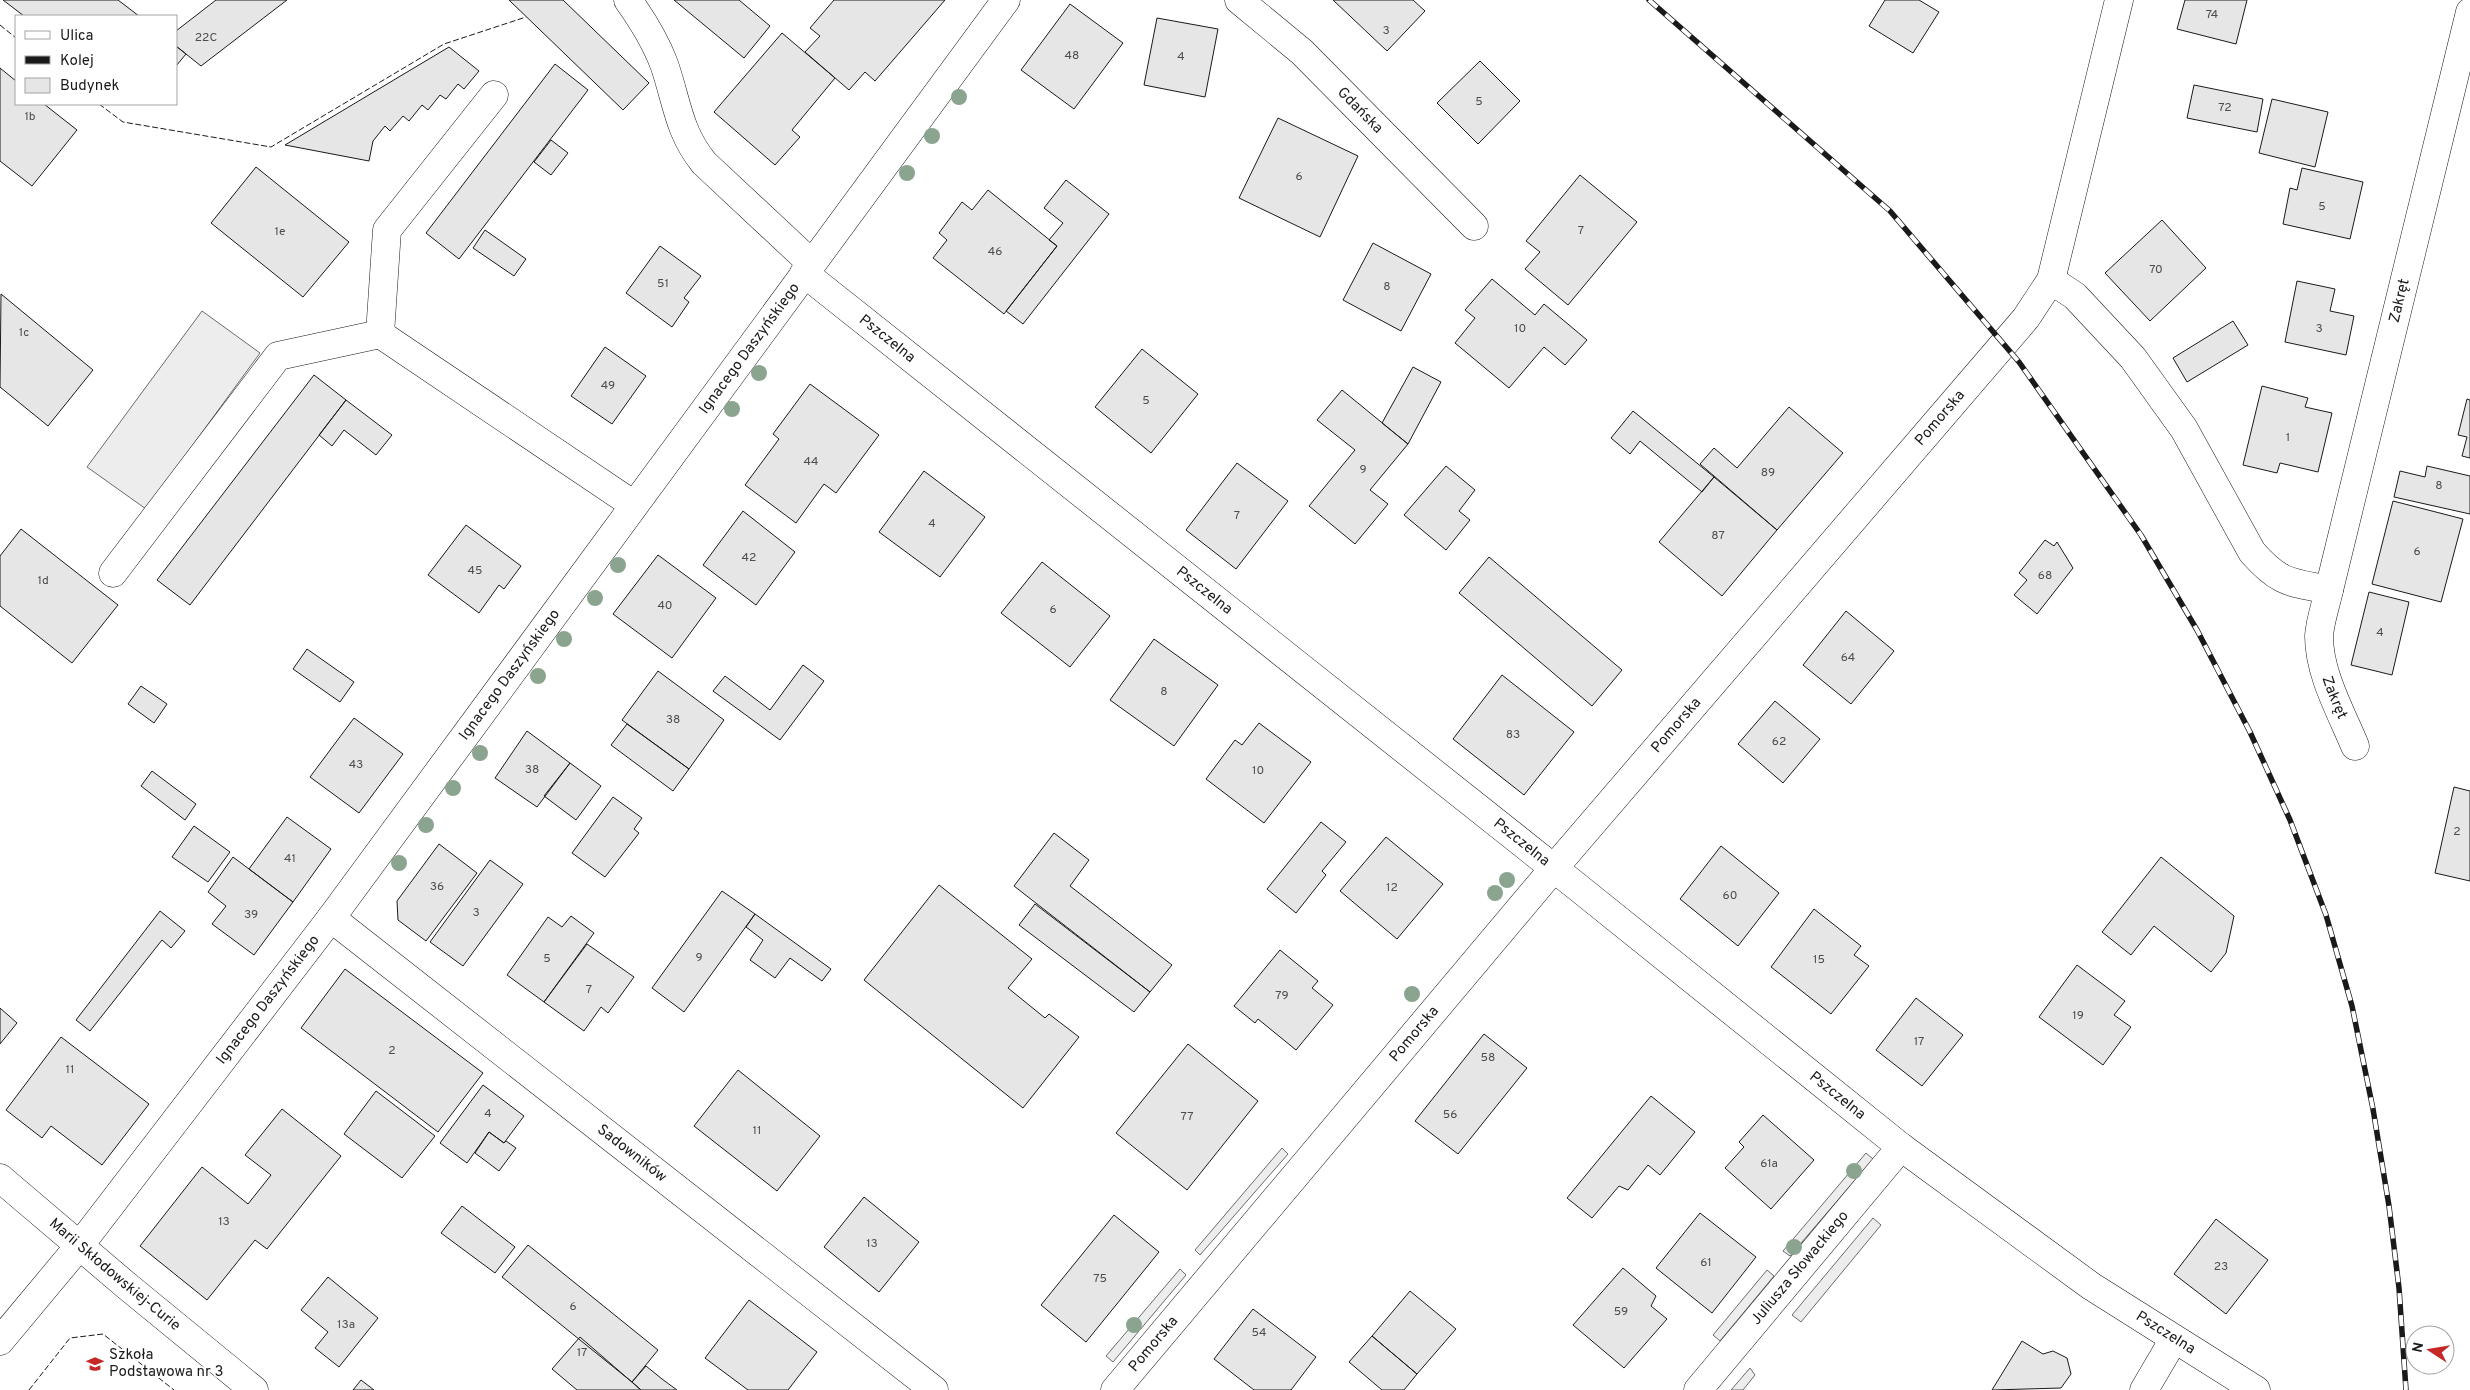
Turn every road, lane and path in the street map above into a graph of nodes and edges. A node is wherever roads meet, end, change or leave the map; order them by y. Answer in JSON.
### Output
{"nodes":[{"id":1,"x":628,"y":0,"type":"edge"},
{"id":2,"x":1006,"y":0,"type":"edge"},
{"id":3,"x":1239,"y":0,"type":"edge"},
{"id":4,"x":2119,"y":0,"type":"edge"},
{"id":5,"x":2470,"y":12,"type":"edge"},
{"id":6,"x":494,"y":96,"type":"dead end"},
{"id":7,"x":1474,"y":226,"type":"dead end"},
{"id":8,"x":807,"y":268,"type":"junction"},
{"id":9,"x":2051,"y":280,"type":"junction"},
{"id":10,"x":380,"y":334,"type":"junction"},
{"id":11,"x":634,"y":505,"type":"junction"},
{"id":12,"x":113,"y":573,"type":"dead end"},
{"id":13,"x":2329,"y":590,"type":"junction"},
{"id":14,"x":2355,"y":746,"type":"dead end"},
{"id":15,"x":1554,"y":868,"type":"junction"},
{"id":16,"x":331,"y":918,"type":"junction"},
{"id":17,"x":1901,"y":1147,"type":"junction"},
{"id":18,"x":0,"y":1178,"type":"edge"},
{"id":19,"x":80,"y":1245,"type":"junction"},
{"id":20,"x":2174,"y":1339,"type":"junction"},
{"id":21,"x":0,"y":1341,"type":"edge"},
{"id":22,"x":254,"y":1390,"type":"edge"},
{"id":23,"x":934,"y":1390,"type":"edge"},
{"id":24,"x":1115,"y":1390,"type":"edge"},
{"id":25,"x":1698,"y":1390,"type":"edge"},
{"id":26,"x":2144,"y":1390,"type":"edge"},
{"id":27,"x":2256,"y":1390,"type":"edge"}],
"edges":[{"from":1,"to":8,"type":"street","name":"Pszczelna"},
{"from":2,"to":8,"type":"street","name":"Ignacego Daszyńskiego"},
{"from":3,"to":7,"type":"street","name":"Gdańska"},
{"from":4,"to":9,"type":"street","name":"Pomorska"},
{"from":5,"to":13,"type":"street","name":"Zakręt"},
{"from":6,"to":10,"type":"street"},
{"from":8,"to":11,"type":"street","name":"Ignacego Daszyńskiego"},
{"from":8,"to":15,"type":"street","name":"Pszczelna"},
{"from":9,"to":13,"type":"street"},
{"from":9,"to":15,"type":"street","name":"Pomorska"},
{"from":10,"to":11,"type":"street"},
{"from":10,"to":12,"type":"street"},
{"from":11,"to":16,"type":"street","name":"Ignacego Daszyńskiego"},
{"from":13,"to":14,"type":"street","name":"Zakręt"},
{"from":15,"to":17,"type":"street","name":"Pszczelna"},
{"from":15,"to":24,"type":"street","name":"Pomorska"},
{"from":16,"to":19,"type":"street","name":"Ignacego Daszyńskiego"},
{"from":16,"to":23,"type":"street","name":"Sadowników"},
{"from":17,"to":20,"type":"street","name":"Pszczelna"},
{"from":17,"to":25,"type":"street","name":"Juliusza Słowackiego"},
{"from":18,"to":19,"type":"street","name":"Marii Skłodowskiej-Curie"},
{"from":19,"to":21,"type":"street","name":"Ignacego Daszyńskiego"},
{"from":19,"to":22,"type":"street","name":"Marii Skłodowskiej-Curie"},
{"from":20,"to":26,"type":"street"},
{"from":20,"to":27,"type":"street","name":"Pszczelna"}]}
